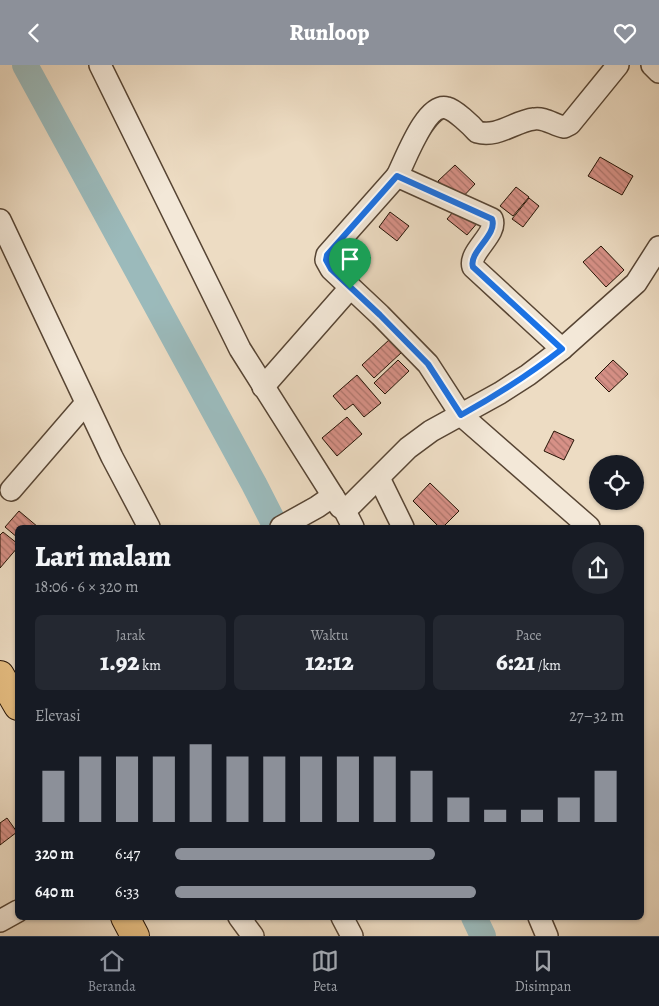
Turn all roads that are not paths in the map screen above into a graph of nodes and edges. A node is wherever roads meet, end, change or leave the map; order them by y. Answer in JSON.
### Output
{"nodes":[{"id":1,"x":100,"y":65,"type":"edge"},
{"id":2,"x":618,"y":65,"type":"edge"},
{"id":3,"x":652,"y":65,"type":"edge"},
{"id":4,"x":659,"y":73,"type":"edge"},
{"id":5,"x":397,"y":176,"type":"junction"},
{"id":6,"x":0,"y":220,"type":"edge"},
{"id":7,"x":659,"y":247,"type":"edge"},
{"id":8,"x":350,"y":289,"type":"junction"},
{"id":9,"x":562,"y":349,"type":"junction"},
{"id":10,"x":263,"y":387,"type":"junction"},
{"id":11,"x":86,"y":403,"type":"junction"},
{"id":12,"x":461,"y":415,"type":"junction"},
{"id":13,"x":378,"y":478,"type":"junction"},
{"id":14,"x":11,"y":490,"type":"dead end"},
{"id":15,"x":337,"y":510,"type":"edge"},
{"id":16,"x":149,"y":525,"type":"edge"},
{"id":17,"x":288,"y":525,"type":"edge"},
{"id":18,"x":403,"y":525,"type":"edge"},
{"id":19,"x":587,"y":525,"type":"edge"},
{"id":20,"x":0,"y":675,"type":"edge"},
{"id":21,"x":15,"y":702,"type":"edge"},
{"id":22,"x":15,"y":913,"type":"edge"},
{"id":23,"x":127,"y":920,"type":"edge"},
{"id":24,"x":240,"y":920,"type":"edge"},
{"id":25,"x":344,"y":920,"type":"edge"},
{"id":26,"x":540,"y":920,"type":"edge"},
{"id":27,"x":0,"y":921,"type":"edge"},
{"id":28,"x":135,"y":936,"type":"edge"},
{"id":29,"x":253,"y":936,"type":"edge"},
{"id":30,"x":352,"y":936,"type":"edge"},
{"id":31,"x":547,"y":936,"type":"edge"}],
"edges":[{"from":1,"to":10,"type":"street"},
{"from":2,"to":5,"type":"street"},
{"from":3,"to":4,"type":"street"},
{"from":5,"to":8,"type":"street"},
{"from":5,"to":9,"type":"street"},
{"from":6,"to":11,"type":"street"},
{"from":7,"to":9,"type":"street"},
{"from":8,"to":10,"type":"street"},
{"from":8,"to":12,"type":"street"},
{"from":9,"to":12,"type":"street"},
{"from":10,"to":15,"type":"street"},
{"from":11,"to":14,"type":"street"},
{"from":11,"to":16,"type":"street"},
{"from":12,"to":13,"type":"street"},
{"from":12,"to":19,"type":"street"},
{"from":13,"to":15,"type":"street"},
{"from":13,"to":18,"type":"street"},
{"from":15,"to":17,"type":"street"},
{"from":20,"to":21,"type":"highway"},
{"from":22,"to":27,"type":"street"},
{"from":23,"to":28,"type":"highway"},
{"from":24,"to":29,"type":"street"},
{"from":25,"to":30,"type":"street"},
{"from":26,"to":31,"type":"street"}]}
